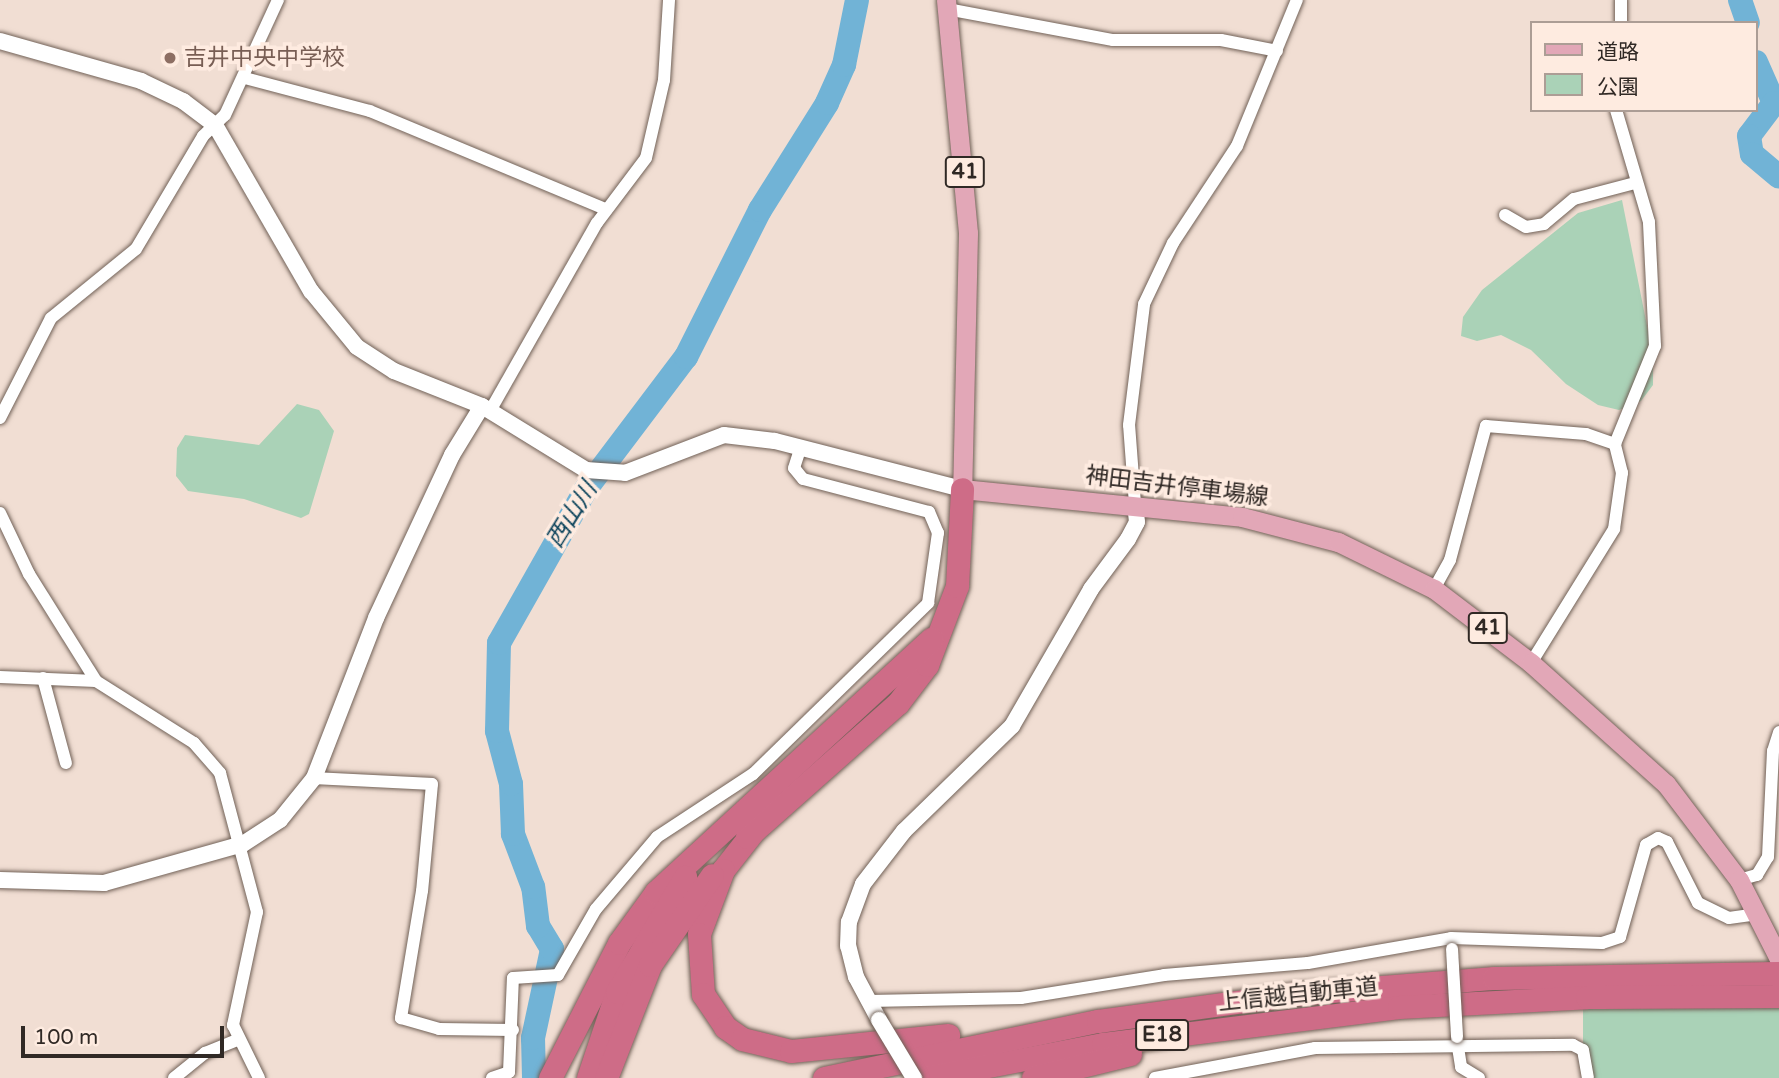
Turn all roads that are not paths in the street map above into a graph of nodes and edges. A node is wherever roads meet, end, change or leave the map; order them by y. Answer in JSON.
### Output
{"nodes":[{"id":1,"x":278,"y":0,"type":"edge"},
{"id":2,"x":669,"y":0,"type":"edge"},
{"id":3,"x":1297,"y":0,"type":"edge"},
{"id":4,"x":1621,"y":0,"type":"edge"},
{"id":5,"x":947,"y":5,"type":"edge"},
{"id":6,"x":1622,"y":21,"type":"edge"},
{"id":7,"x":0,"y":41,"type":"edge"},
{"id":8,"x":1277,"y":51,"type":"junction"},
{"id":9,"x":246,"y":78,"type":"junction"},
{"id":10,"x":1617,"y":112,"type":"edge"},
{"id":11,"x":215,"y":125,"type":"junction"},
{"id":12,"x":1635,"y":183,"type":"junction"},
{"id":13,"x":606,"y":209,"type":"junction"},
{"id":14,"x":1505,"y":215,"type":"dead end"},
{"id":15,"x":486,"y":409,"type":"junction"},
{"id":16,"x":0,"y":418,"type":"edge"},
{"id":17,"x":1615,"y":444,"type":"junction"},
{"id":18,"x":800,"y":450,"type":"junction"},
{"id":19,"x":962,"y":489,"type":"junction"},
{"id":20,"x":1135,"y":504,"type":"junction"},
{"id":21,"x":0,"y":513,"type":"edge"},
{"id":22,"x":1434,"y":589,"type":"junction"},
{"id":23,"x":953,"y":606,"type":"junction"},
{"id":24,"x":1531,"y":663,"type":"junction"},
{"id":25,"x":0,"y":677,"type":"edge"},
{"id":26,"x":44,"y":678,"type":"junction"},
{"id":27,"x":96,"y":681,"type":"junction"},
{"id":28,"x":1779,"y":732,"type":"edge"},
{"id":29,"x":66,"y":763,"type":"dead end"},
{"id":30,"x":314,"y":778,"type":"junction"},
{"id":31,"x":756,"y":828,"type":"junction"},
{"id":32,"x":710,"y":840,"type":"junction"},
{"id":33,"x":243,"y":844,"type":"junction"},
{"id":34,"x":0,"y":880,"type":"edge"},
{"id":35,"x":1739,"y":880,"type":"junction"},
{"id":36,"x":1758,"y":914,"type":"junction"},
{"id":37,"x":1452,"y":944,"type":"junction"},
{"id":38,"x":1773,"y":979,"type":"edge"},
{"id":39,"x":1294,"y":994,"type":"junction"},
{"id":40,"x":869,"y":1001,"type":"junction"},
{"id":41,"x":1399,"y":1007,"type":"junction"},
{"id":42,"x":513,"y":1030,"type":"junction"},
{"id":43,"x":238,"y":1040,"type":"junction"},
{"id":44,"x":1457,"y":1043,"type":"junction"},
{"id":45,"x":553,"y":1073,"type":"edge"},
{"id":46,"x":511,"y":1075,"type":"edge"},
{"id":47,"x":174,"y":1078,"type":"edge"},
{"id":48,"x":259,"y":1078,"type":"edge"},
{"id":49,"x":492,"y":1078,"type":"edge"},
{"id":50,"x":588,"y":1078,"type":"edge"},
{"id":51,"x":606,"y":1078,"type":"edge"},
{"id":52,"x":824,"y":1078,"type":"edge"},
{"id":53,"x":914,"y":1078,"type":"edge"},
{"id":54,"x":926,"y":1078,"type":"edge"},
{"id":55,"x":1033,"y":1078,"type":"edge"},
{"id":56,"x":1155,"y":1078,"type":"edge"},
{"id":57,"x":1479,"y":1078,"type":"edge"},
{"id":58,"x":1588,"y":1078,"type":"edge"}],
"edges":[{"from":1,"to":9,"type":"street"},
{"from":2,"to":13,"type":"street"},
{"from":3,"to":8,"type":"street"},
{"from":4,"to":6,"type":"street"},
{"from":5,"to":8,"type":"street"},
{"from":5,"to":19,"type":"main road","number":"41"},
{"from":7,"to":11,"type":"street"},
{"from":8,"to":20,"type":"street"},
{"from":9,"to":11,"type":"street"},
{"from":9,"to":13,"type":"street"},
{"from":10,"to":12,"type":"street"},
{"from":11,"to":15,"type":"street"},
{"from":11,"to":16,"type":"street"},
{"from":12,"to":14,"type":"street"},
{"from":12,"to":17,"type":"street"},
{"from":13,"to":15,"type":"street"},
{"from":15,"to":18,"type":"street"},
{"from":15,"to":30,"type":"street"},
{"from":17,"to":22,"type":"street"},
{"from":17,"to":24,"type":"street"},
{"from":18,"to":19,"type":"street"},
{"from":18,"to":42,"type":"street"},
{"from":19,"to":20,"type":"main road","name":"神田吉井停車場線","number":"41"},
{"from":19,"to":23,"type":"highway"},
{"from":20,"to":22,"type":"main road","name":"神田吉井停車場線","number":"41"},
{"from":20,"to":40,"type":"street"},
{"from":21,"to":27,"type":"street"},
{"from":22,"to":24,"type":"main road","name":"神田吉井停車場線","number":"41"},
{"from":23,"to":31,"type":"highway"},
{"from":23,"to":32,"type":"highway"},
{"from":24,"to":35,"type":"main road","name":"神田吉井停車場線","number":"41"},
{"from":25,"to":26,"type":"street"},
{"from":26,"to":27,"type":"street"},
{"from":26,"to":29,"type":"street"},
{"from":27,"to":33,"type":"street"},
{"from":28,"to":35,"type":"street"},
{"from":30,"to":33,"type":"street"},
{"from":30,"to":42,"type":"street"},
{"from":31,"to":39,"type":"highway"},
{"from":31,"to":51,"type":"highway"},
{"from":32,"to":45,"type":"highway"},
{"from":32,"to":50,"type":"highway"},
{"from":33,"to":34,"type":"street"},
{"from":33,"to":43,"type":"street"},
{"from":35,"to":36,"type":"main road","name":"神田吉井停車場線","number":"41"},
{"from":36,"to":37,"type":"street"},
{"from":36,"to":38,"type":"main road","name":"神田吉井停車場線","number":"41"},
{"from":37,"to":40,"type":"street"},
{"from":37,"to":44,"type":"street","bridge":true},
{"from":38,"to":39,"type":"highway","name":"上信越自動車道","number":"E18"},
{"from":38,"to":41,"type":"highway","name":"上信越自動車道","number":"E18"},
{"from":39,"to":52,"type":"highway","name":"上信越自動車道","number":"E18"},
{"from":40,"to":53,"type":"street","bridge":true},
{"from":41,"to":54,"type":"highway","name":"上信越自動車道","number":"E18"},
{"from":41,"to":55,"type":"highway"},
{"from":42,"to":46,"type":"street"},
{"from":43,"to":47,"type":"street"},
{"from":43,"to":48,"type":"street"},
{"from":44,"to":56,"type":"street"},
{"from":44,"to":57,"type":"street"},
{"from":44,"to":58,"type":"street"},
{"from":46,"to":49,"type":"street"}]}
